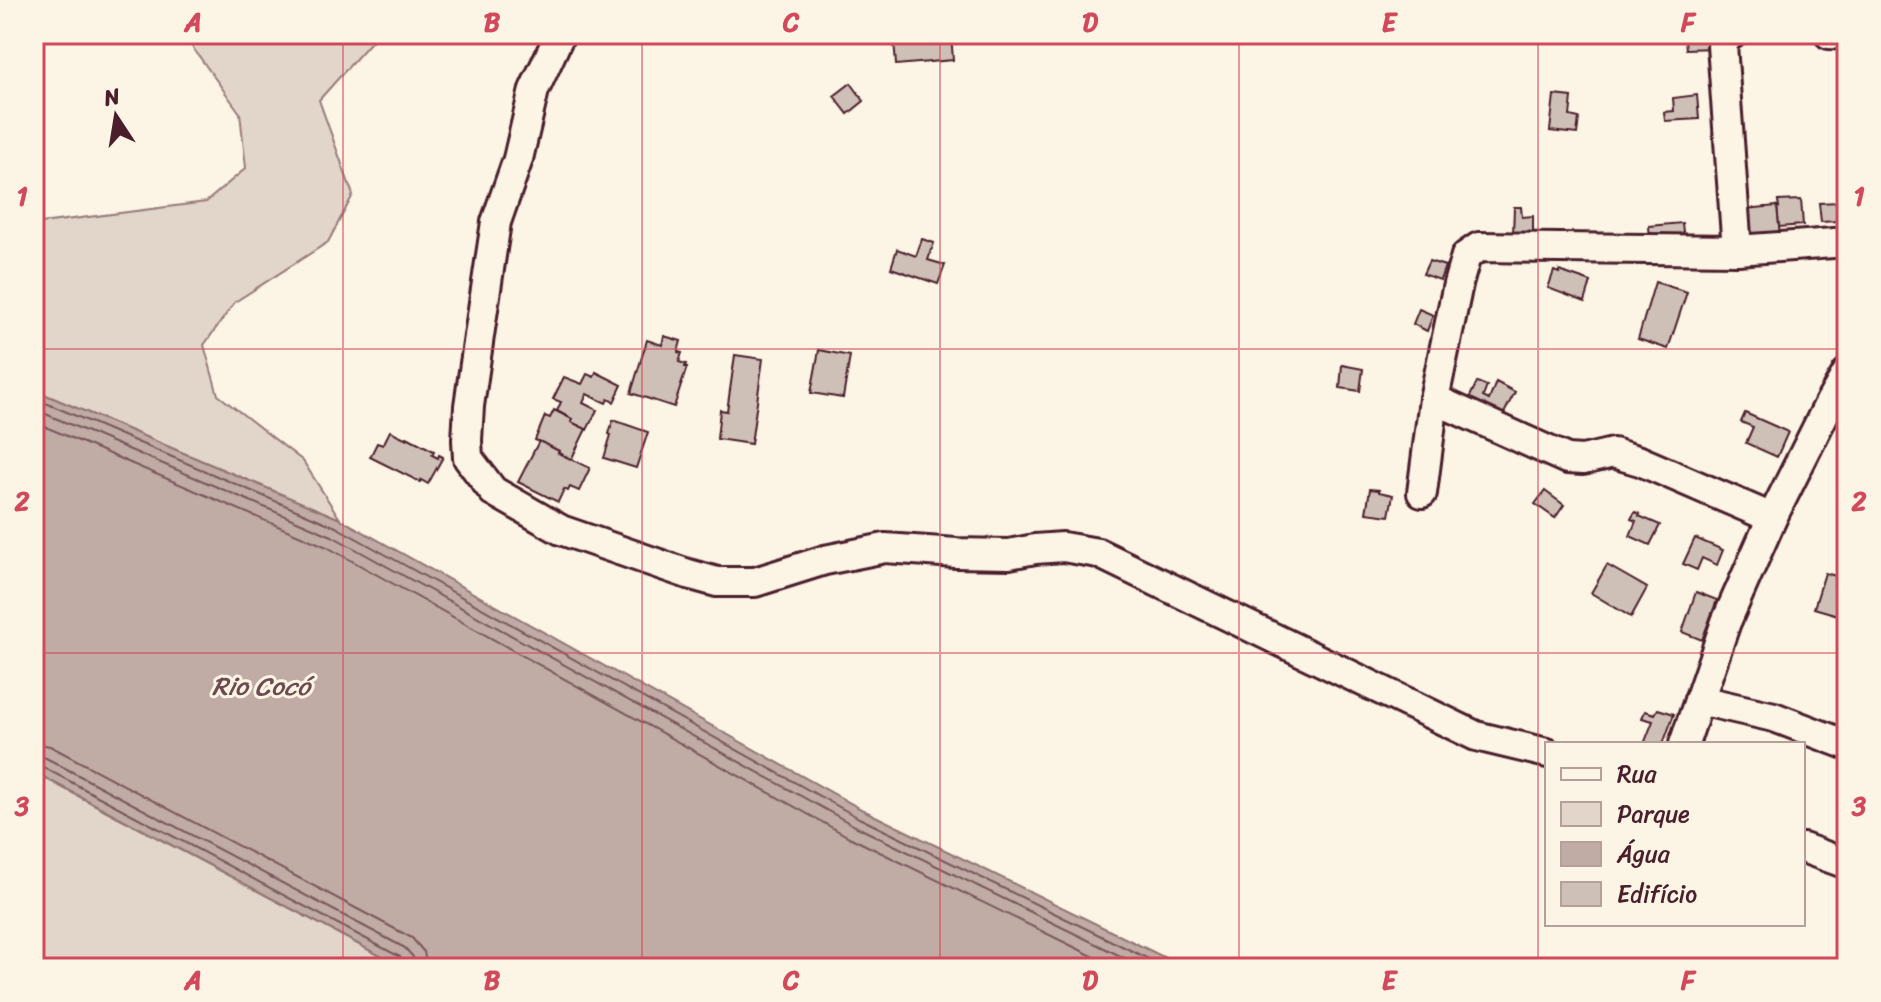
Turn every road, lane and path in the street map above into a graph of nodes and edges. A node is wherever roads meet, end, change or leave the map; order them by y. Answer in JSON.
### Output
{"nodes":[{"id":1,"x":560,"y":34,"type":"edge"},
{"id":2,"x":1732,"y":34,"type":"edge"},
{"id":3,"x":1829,"y":34,"type":"edge"},
{"id":4,"x":1847,"y":35,"type":"edge"},
{"id":5,"x":1847,"y":242,"type":"edge"},
{"id":6,"x":1737,"y":250,"type":"junction"},
{"id":7,"x":1847,"y":373,"type":"edge"},
{"id":8,"x":1434,"y":399,"type":"junction"},
{"id":9,"x":1838,"y":407,"type":"edge"},
{"id":10,"x":1422,"y":493,"type":"dead end"},
{"id":11,"x":1772,"y":518,"type":"junction"},
{"id":12,"x":1699,"y":700,"type":"junction"},
{"id":13,"x":1685,"y":742,"type":"edge"},
{"id":14,"x":1847,"y":745,"type":"edge"},
{"id":15,"x":1545,"y":753,"type":"edge"},
{"id":16,"x":1805,"y":849,"type":"edge"},
{"id":17,"x":1847,"y":864,"type":"edge"}],
"edges":[{"from":1,"to":15,"type":"street"},
{"from":2,"to":6,"type":"street"},
{"from":3,"to":4,"type":"street"},
{"from":5,"to":6,"type":"street"},
{"from":6,"to":8,"type":"street"},
{"from":7,"to":9,"type":"street"},
{"from":8,"to":10,"type":"street"},
{"from":8,"to":11,"type":"street"},
{"from":9,"to":11,"type":"street"},
{"from":11,"to":12,"type":"street"},
{"from":12,"to":13,"type":"street"},
{"from":12,"to":14,"type":"street"},
{"from":16,"to":17,"type":"street"}]}
